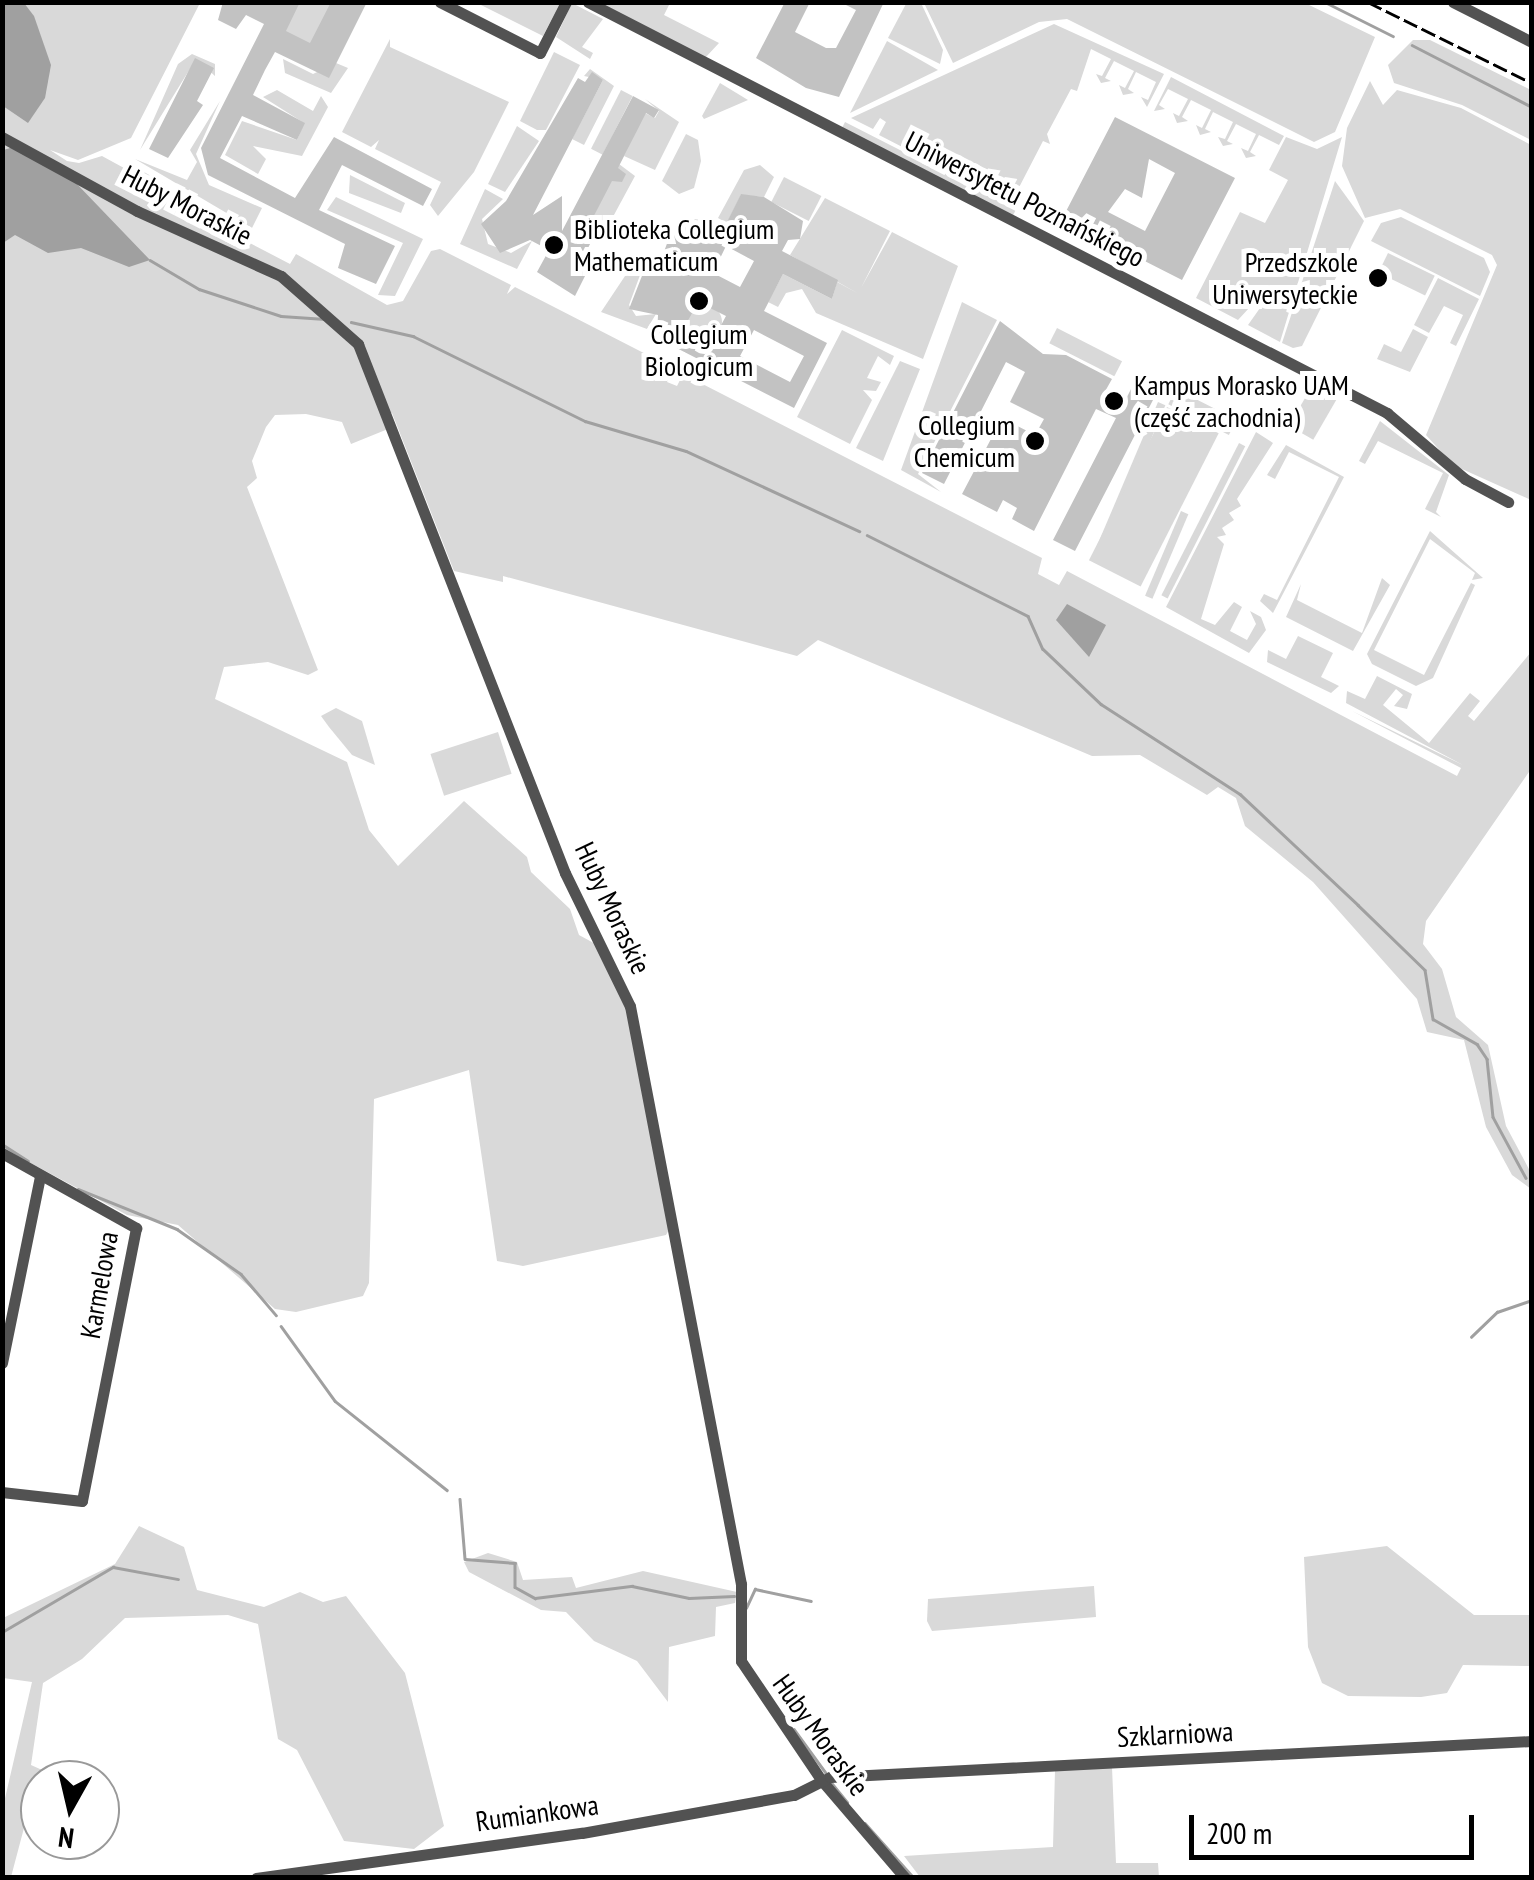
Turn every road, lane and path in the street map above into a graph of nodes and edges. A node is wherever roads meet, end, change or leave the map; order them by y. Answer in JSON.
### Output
{"nodes":[{"id":1,"x":440,"y":2,"type":"edge"},
{"id":2,"x":566,"y":2,"type":"edge"},
{"id":3,"x":588,"y":2,"type":"edge"},
{"id":4,"x":1453,"y":2,"type":"edge"},
{"id":5,"x":1532,"y":42,"type":"edge"},
{"id":6,"x":2,"y":137,"type":"edge"},
{"id":7,"x":1508,"y":502,"type":"dead end"},
{"id":8,"x":2,"y":1153,"type":"edge"},
{"id":9,"x":40,"y":1177,"type":"junction"},
{"id":10,"x":2,"y":1363,"type":"edge"},
{"id":11,"x":2,"y":1492,"type":"edge"},
{"id":12,"x":1532,"y":1742,"type":"edge"},
{"id":13,"x":822,"y":1782,"type":"junction"},
{"id":14,"x":256,"y":1878,"type":"edge"},
{"id":15,"x":905,"y":1878,"type":"edge"}],
"edges":[{"from":1,"to":2,"type":"street"},
{"from":3,"to":7,"type":"street","name":"Uniwersytetu Poznańskiego"},
{"from":4,"to":5,"type":"street"},
{"from":6,"to":13,"type":"street","name":"Huby Moraskie"},
{"from":8,"to":9,"type":"street","name":"Karmelowa"},
{"from":9,"to":10,"type":"street"},
{"from":9,"to":11,"type":"street","name":"Karmelowa"},
{"from":12,"to":13,"type":"street","name":"Szklarniowa"},
{"from":13,"to":14,"type":"street","name":"Rumiankowa"},
{"from":13,"to":15,"type":"street","name":"Huby Moraskie"}]}
